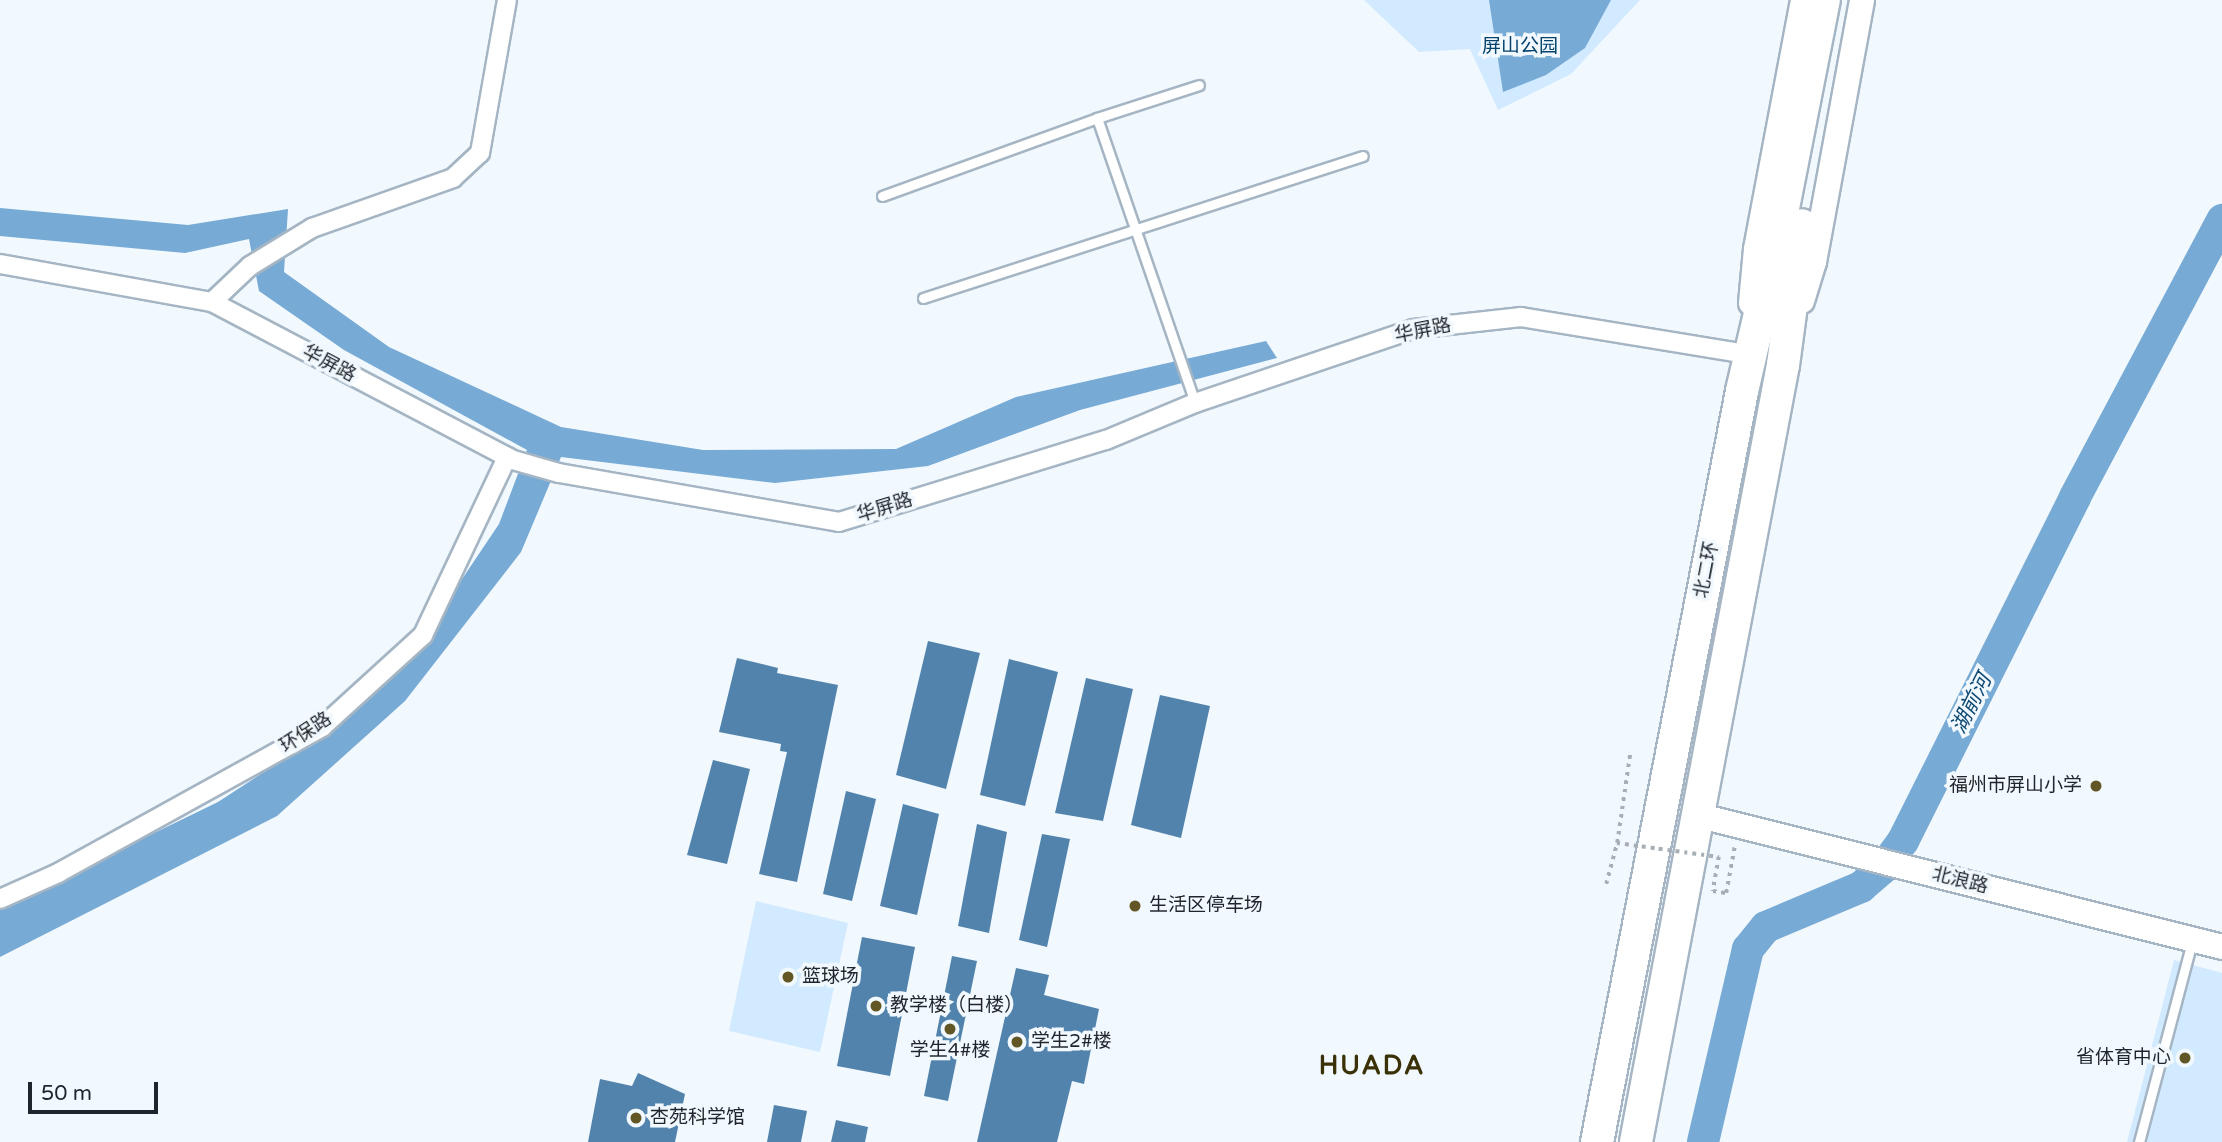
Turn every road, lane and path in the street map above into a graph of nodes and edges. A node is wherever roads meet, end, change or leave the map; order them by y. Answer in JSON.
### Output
{"nodes":[{"id":1,"x":507,"y":0,"type":"edge"},
{"id":2,"x":1804,"y":0,"type":"edge"},
{"id":3,"x":1824,"y":0,"type":"edge"},
{"id":4,"x":1857,"y":2,"type":"edge"},
{"id":5,"x":1199,"y":85,"type":"dead end"},
{"id":6,"x":1097,"y":118,"type":"junction"},
{"id":7,"x":1363,"y":156,"type":"dead end"},
{"id":8,"x":882,"y":195,"type":"dead end"},
{"id":9,"x":1135,"y":229,"type":"junction"},
{"id":10,"x":1785,"y":257,"type":"junction"},
{"id":11,"x":0,"y":264,"type":"edge"},
{"id":12,"x":923,"y":298,"type":"dead end"},
{"id":13,"x":212,"y":302,"type":"junction"},
{"id":14,"x":1746,"y":354,"type":"junction"},
{"id":15,"x":1783,"y":365,"type":"junction"},
{"id":16,"x":1742,"y":391,"type":"junction"},
{"id":17,"x":1195,"y":403,"type":"junction"},
{"id":18,"x":510,"y":459,"type":"junction"},
{"id":19,"x":1630,"y":754,"type":"dead end"},
{"id":20,"x":1698,"y":815,"type":"junction"},
{"id":21,"x":1735,"y":842,"type":"dead end"},
{"id":22,"x":1618,"y":843,"type":"junction"},
{"id":23,"x":1606,"y":884,"type":"dead end"},
{"id":24,"x":0,"y":899,"type":"edge"},
{"id":25,"x":2192,"y":940,"type":"junction"},
{"id":26,"x":2222,"y":947,"type":"edge"},
{"id":27,"x":1597,"y":1142,"type":"edge"},
{"id":28,"x":1636,"y":1142,"type":"edge"},
{"id":29,"x":2139,"y":1142,"type":"edge"}],
"edges":[{"from":1,"to":13,"type":"street"},
{"from":2,"to":14,"type":"main road"},
{"from":3,"to":10,"type":"highway","name":"北二环"},
{"from":4,"to":10,"type":"highway","name":"北二环"},
{"from":4,"to":15,"type":"main road"},
{"from":5,"to":6,"type":"lane"},
{"from":6,"to":8,"type":"lane"},
{"from":6,"to":9,"type":"lane"},
{"from":7,"to":9,"type":"lane"},
{"from":9,"to":12,"type":"lane"},
{"from":9,"to":17,"type":"lane"},
{"from":10,"to":15,"type":"highway","name":"北二环"},
{"from":10,"to":16,"type":"highway","name":"北二环"},
{"from":11,"to":13,"type":"street","name":"华屏路"},
{"from":13,"to":18,"type":"street","name":"华屏路"},
{"from":14,"to":16,"type":"main road"},
{"from":14,"to":17,"type":"street","name":"华屏路"},
{"from":15,"to":20,"type":"highway","name":"北二环"},
{"from":16,"to":27,"type":"highway","name":"北二环"},
{"from":17,"to":18,"type":"street","name":"华屏路"},
{"from":18,"to":24,"type":"street","name":"环保路"},
{"from":19,"to":22,"type":"path"},
{"from":20,"to":25,"type":"main road","name":"北浪路"},
{"from":20,"to":28,"type":"highway","name":"北二环"},
{"from":21,"to":22,"type":"path","bridge":true},
{"from":22,"to":23,"type":"path"},
{"from":25,"to":26,"type":"main road","name":"北浪路"},
{"from":25,"to":29,"type":"lane"}]}
